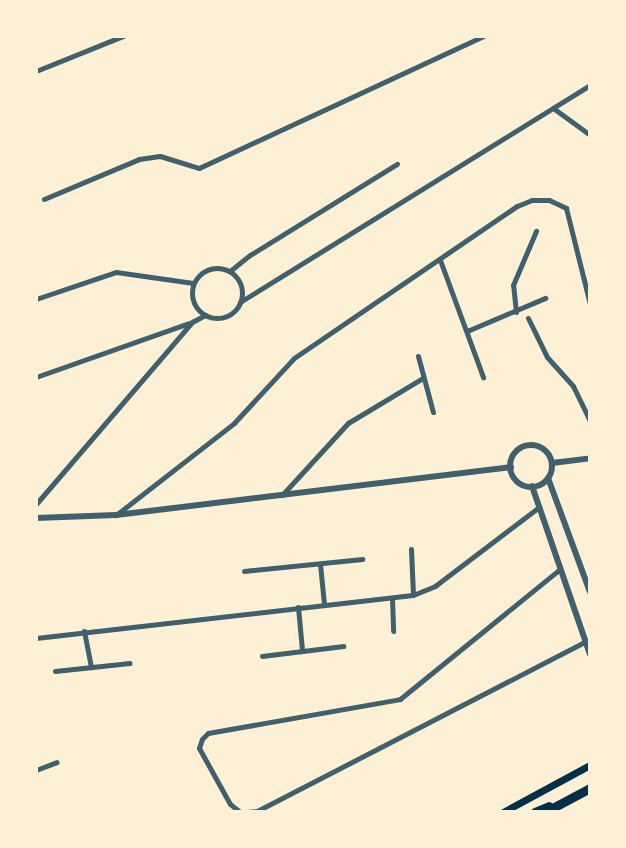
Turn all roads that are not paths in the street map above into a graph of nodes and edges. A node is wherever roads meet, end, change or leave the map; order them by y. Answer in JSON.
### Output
{"nodes":[{"id":1,"x":123,"y":36,"type":"edge"},
{"id":2,"x":483,"y":36,"type":"edge"},
{"id":3,"x":36,"y":71,"type":"edge"},
{"id":4,"x":590,"y":85,"type":"edge"},
{"id":5,"x":553,"y":108,"type":"junction"},
{"id":6,"x":590,"y":135,"type":"edge"},
{"id":7,"x":397,"y":164,"type":"dead end"},
{"id":8,"x":44,"y":199,"type":"dead end"},
{"id":9,"x":536,"y":232,"type":"dead end"},
{"id":10,"x":440,"y":260,"type":"junction"},
{"id":11,"x":230,"y":271,"type":"junction"},
{"id":12,"x":193,"y":283,"type":"junction"},
{"id":13,"x":545,"y":298,"type":"dead end"},
{"id":14,"x":36,"y":299,"type":"edge"},
{"id":15,"x":240,"y":302,"type":"junction"},
{"id":16,"x":590,"y":304,"type":"edge"},
{"id":17,"x":516,"y":312,"type":"junction"},
{"id":18,"x":205,"y":315,"type":"junction"},
{"id":19,"x":528,"y":318,"type":"dead end"},
{"id":20,"x":192,"y":322,"type":"junction"},
{"id":21,"x":467,"y":331,"type":"junction"},
{"id":22,"x":418,"y":356,"type":"dead end"},
{"id":23,"x":36,"y":377,"type":"edge"},
{"id":24,"x":483,"y":377,"type":"dead end"},
{"id":25,"x":422,"y":378,"type":"junction"},
{"id":26,"x":433,"y":412,"type":"dead end"},
{"id":27,"x":590,"y":421,"type":"edge"},
{"id":28,"x":590,"y":458,"type":"edge"},
{"id":29,"x":552,"y":463,"type":"junction"},
{"id":30,"x":511,"y":468,"type":"junction"},
{"id":31,"x":548,"y":478,"type":"junction"},
{"id":32,"x":532,"y":486,"type":"junction"},
{"id":33,"x":282,"y":495,"type":"junction"},
{"id":34,"x":36,"y":504,"type":"edge"},
{"id":35,"x":539,"y":507,"type":"junction"},
{"id":36,"x":116,"y":514,"type":"junction"},
{"id":37,"x":36,"y":518,"type":"edge"},
{"id":38,"x":410,"y":549,"type":"dead end"},
{"id":39,"x":362,"y":558,"type":"dead end"},
{"id":40,"x":320,"y":564,"type":"junction"},
{"id":41,"x":560,"y":569,"type":"junction"},
{"id":42,"x":244,"y":571,"type":"dead end"},
{"id":43,"x":590,"y":592,"type":"edge"},
{"id":44,"x":413,"y":595,"type":"junction"},
{"id":45,"x":392,"y":598,"type":"junction"},
{"id":46,"x":324,"y":604,"type":"junction"},
{"id":47,"x":298,"y":607,"type":"junction"},
{"id":48,"x":84,"y":631,"type":"junction"},
{"id":49,"x":393,"y":631,"type":"dead end"},
{"id":50,"x":36,"y":638,"type":"edge"},
{"id":51,"x":586,"y":642,"type":"junction"},
{"id":52,"x":343,"y":646,"type":"dead end"},
{"id":53,"x":302,"y":650,"type":"junction"},
{"id":54,"x":590,"y":654,"type":"edge"},
{"id":55,"x":262,"y":656,"type":"dead end"},
{"id":56,"x":130,"y":664,"type":"dead end"},
{"id":57,"x":91,"y":667,"type":"junction"},
{"id":58,"x":56,"y":671,"type":"dead end"},
{"id":59,"x":57,"y":762,"type":"dead end"},
{"id":60,"x":590,"y":764,"type":"edge"},
{"id":61,"x":36,"y":770,"type":"edge"},
{"id":62,"x":590,"y":788,"type":"edge"},
{"id":63,"x":575,"y":796,"type":"junction"},
{"id":64,"x":240,"y":812,"type":"edge"},
{"id":65,"x":246,"y":812,"type":"edge"},
{"id":66,"x":503,"y":812,"type":"edge"},
{"id":67,"x":535,"y":812,"type":"edge"},
{"id":68,"x":545,"y":812,"type":"edge"}],
"edges":[{"from":1,"to":3,"type":"street"},
{"from":2,"to":8,"type":"street"},
{"from":4,"to":5,"type":"street"},
{"from":5,"to":6,"type":"street"},
{"from":5,"to":15,"type":"street"},
{"from":7,"to":11,"type":"street"},
{"from":9,"to":17,"type":"street"},
{"from":10,"to":16,"type":"street"},
{"from":10,"to":21,"type":"street"},
{"from":10,"to":36,"type":"street"},
{"from":11,"to":12,"type":"street"},
{"from":11,"to":15,"type":"street"},
{"from":12,"to":14,"type":"street"},
{"from":12,"to":18,"type":"street"},
{"from":13,"to":17,"type":"street"},
{"from":15,"to":18,"type":"street"},
{"from":17,"to":21,"type":"street"},
{"from":18,"to":20,"type":"street"},
{"from":19,"to":27,"type":"street"},
{"from":20,"to":23,"type":"street"},
{"from":20,"to":34,"type":"street"},
{"from":21,"to":24,"type":"street"},
{"from":22,"to":25,"type":"street"},
{"from":25,"to":26,"type":"street"},
{"from":25,"to":33,"type":"street"},
{"from":28,"to":29,"type":"street"},
{"from":29,"to":30,"type":"street"},
{"from":29,"to":31,"type":"street"},
{"from":30,"to":32,"type":"street"},
{"from":30,"to":33,"type":"street"},
{"from":31,"to":32,"type":"street"},
{"from":31,"to":43,"type":"street"},
{"from":32,"to":35,"type":"street"},
{"from":33,"to":36,"type":"street"},
{"from":35,"to":41,"type":"street"},
{"from":35,"to":44,"type":"street"},
{"from":36,"to":37,"type":"street"},
{"from":38,"to":44,"type":"street"},
{"from":39,"to":40,"type":"street"},
{"from":40,"to":42,"type":"street"},
{"from":40,"to":46,"type":"street"},
{"from":41,"to":51,"type":"street"},
{"from":41,"to":64,"type":"street"},
{"from":44,"to":45,"type":"street"},
{"from":45,"to":46,"type":"street"},
{"from":45,"to":49,"type":"street"},
{"from":46,"to":47,"type":"street"},
{"from":47,"to":48,"type":"street"},
{"from":47,"to":53,"type":"street"},
{"from":48,"to":50,"type":"street"},
{"from":48,"to":57,"type":"street"},
{"from":51,"to":54,"type":"street"},
{"from":51,"to":65,"type":"street"},
{"from":52,"to":53,"type":"street"},
{"from":53,"to":55,"type":"street"},
{"from":56,"to":57,"type":"street"},
{"from":57,"to":58,"type":"street"},
{"from":59,"to":61,"type":"street"},
{"from":60,"to":66,"type":"main road"},
{"from":62,"to":63,"type":"highway"},
{"from":63,"to":67,"type":"highway"},
{"from":63,"to":68,"type":"highway"}]}
